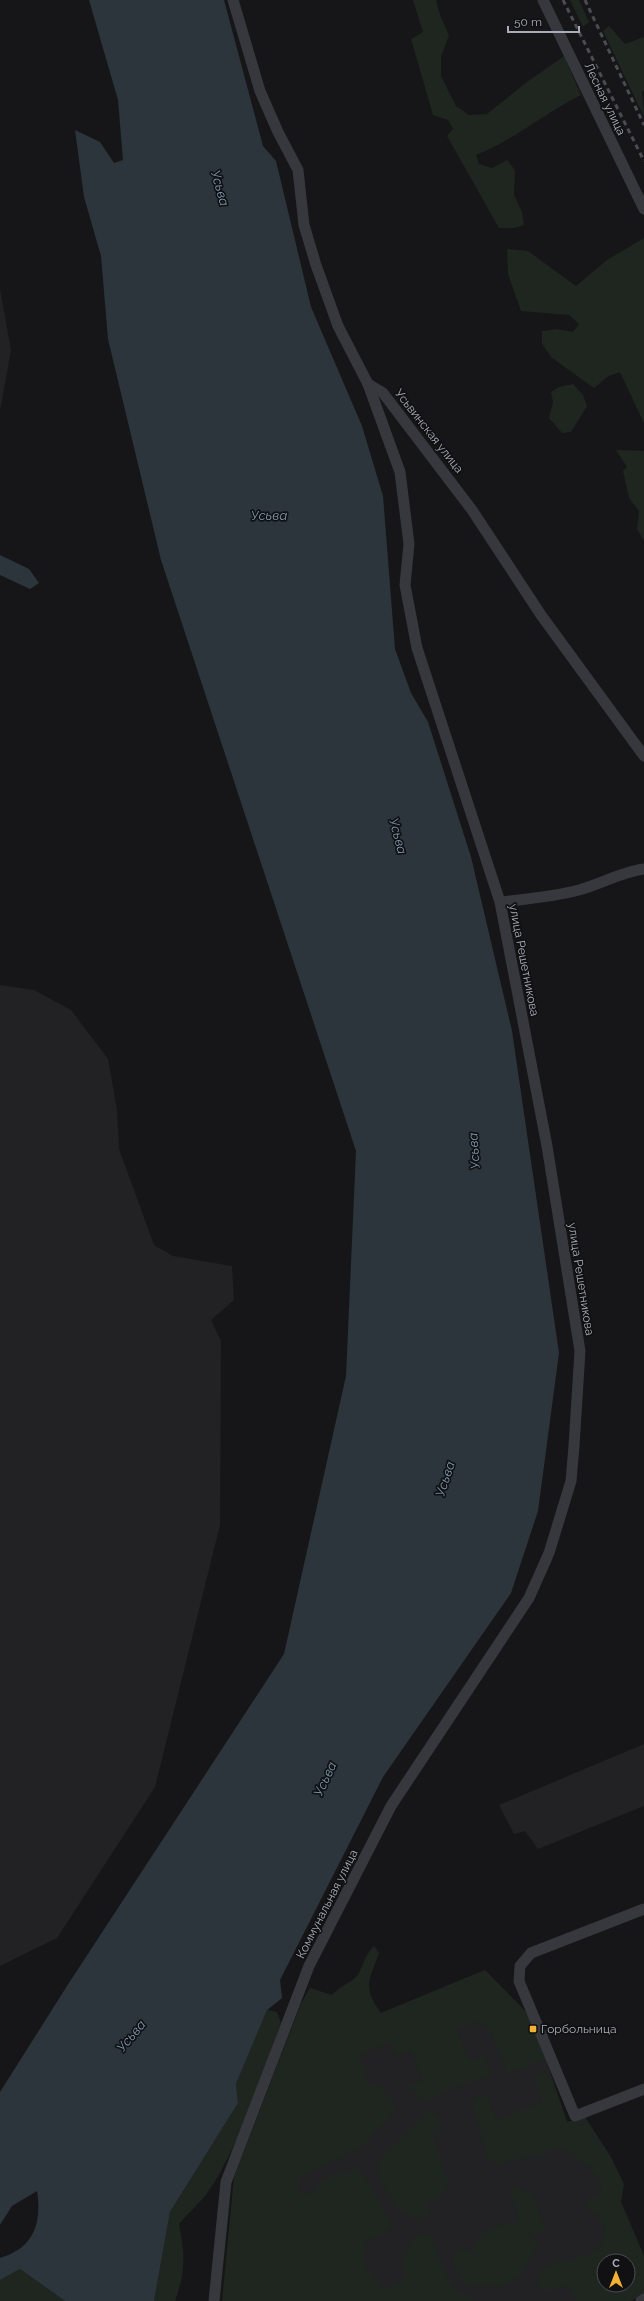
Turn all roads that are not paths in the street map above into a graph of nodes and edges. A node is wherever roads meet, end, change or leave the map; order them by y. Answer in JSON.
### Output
{"nodes":[{"id":1,"x":233,"y":0,"type":"edge"},
{"id":2,"x":543,"y":0,"type":"edge"},
{"id":3,"x":644,"y":209,"type":"edge"},
{"id":4,"x":368,"y":384,"type":"junction"},
{"id":5,"x":644,"y":756,"type":"edge"},
{"id":6,"x":644,"y":869,"type":"edge"},
{"id":7,"x":500,"y":902,"type":"junction"},
{"id":8,"x":549,"y":1553,"type":"joint"},
{"id":9,"x":644,"y":1909,"type":"edge"},
{"id":10,"x":644,"y":2089,"type":"edge"},
{"id":11,"x":644,"y":2300,"type":"edge"},
{"id":12,"x":214,"y":2301,"type":"edge"},
{"id":13,"x":641,"y":2301,"type":"edge"}],
"edges":[{"from":1,"to":4,"type":"street","name":"Усьвинская улица"},
{"from":2,"to":3,"type":"street","name":"Лесная улица"},
{"from":4,"to":5,"type":"street","name":"Усьвинская улица"},
{"from":4,"to":7,"type":"street","name":"улица Решетникова"},
{"from":6,"to":7,"type":"street"},
{"from":7,"to":8,"type":"street","name":"улица Решетникова"},
{"from":8,"to":12,"type":"street","name":"Коммунальная улица"},
{"from":9,"to":10,"type":"street"},
{"from":11,"to":13,"type":"street"}]}
